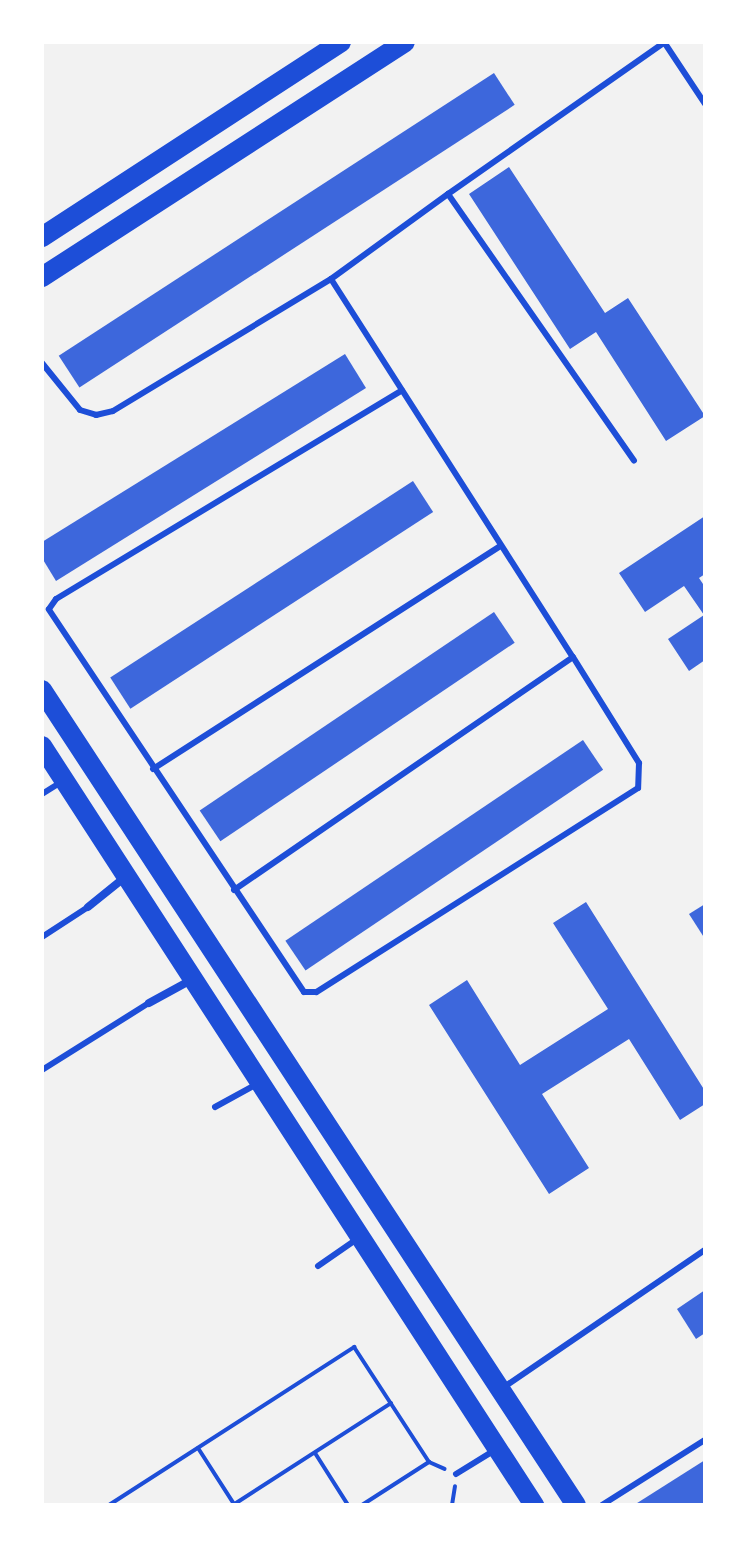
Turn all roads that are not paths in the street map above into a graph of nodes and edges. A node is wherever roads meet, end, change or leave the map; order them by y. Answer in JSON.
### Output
{"nodes":[{"id":1,"x":341,"y":42,"type":"edge"},
{"id":2,"x":405,"y":42,"type":"edge"},
{"id":3,"x":664,"y":42,"type":"edge"},
{"id":4,"x":703,"y":96,"type":"edge"},
{"id":5,"x":705,"y":104,"type":"edge"},
{"id":6,"x":448,"y":194,"type":"junction"},
{"id":7,"x":42,"y":237,"type":"edge"},
{"id":8,"x":42,"y":277,"type":"edge"},
{"id":9,"x":331,"y":279,"type":"junction"},
{"id":10,"x":42,"y":363,"type":"edge"},
{"id":11,"x":402,"y":390,"type":"junction"},
{"id":12,"x":634,"y":461,"type":"dead end"},
{"id":13,"x":501,"y":546,"type":"junction"},
{"id":14,"x":573,"y":657,"type":"junction"},
{"id":15,"x":42,"y":690,"type":"edge"},
{"id":16,"x":66,"y":726,"type":"junction"},
{"id":17,"x":42,"y":744,"type":"edge"},
{"id":18,"x":153,"y":769,"type":"junction"},
{"id":19,"x":65,"y":780,"type":"junction"},
{"id":20,"x":42,"y":794,"type":"edge"},
{"id":21,"x":128,"y":875,"type":"junction"},
{"id":22,"x":234,"y":890,"type":"junction"},
{"id":23,"x":88,"y":907,"type":"joint"},
{"id":24,"x":42,"y":937,"type":"edge"},
{"id":25,"x":195,"y":977,"type":"junction"},
{"id":26,"x":149,"y":1003,"type":"joint"},
{"id":27,"x":42,"y":1070,"type":"edge"},
{"id":28,"x":262,"y":1081,"type":"junction"},
{"id":29,"x":215,"y":1107,"type":"dead end"},
{"id":30,"x":360,"y":1237,"type":"junction"},
{"id":31,"x":705,"y":1250,"type":"edge"},
{"id":32,"x":318,"y":1266,"type":"dead end"},
{"id":33,"x":501,"y":1389,"type":"junction"},
{"id":34,"x":705,"y":1440,"type":"edge"},
{"id":35,"x":498,"y":1448,"type":"junction"},
{"id":36,"x":456,"y":1474,"type":"road end"},
{"id":37,"x":534,"y":1505,"type":"edge"},
{"id":38,"x":576,"y":1505,"type":"edge"},
{"id":39,"x":602,"y":1505,"type":"edge"}],
"edges":[{"from":1,"to":7,"type":"main road"},
{"from":2,"to":8,"type":"main road"},
{"from":3,"to":4,"type":"lane"},
{"from":3,"to":6,"type":"lane"},
{"from":4,"to":5,"type":"lane"},
{"from":6,"to":9,"type":"lane"},
{"from":6,"to":12,"type":"lane"},
{"from":9,"to":10,"type":"lane"},
{"from":9,"to":11,"type":"lane"},
{"from":11,"to":13,"type":"lane"},
{"from":11,"to":18,"type":"lane"},
{"from":13,"to":14,"type":"lane"},
{"from":13,"to":18,"type":"lane"},
{"from":14,"to":22,"type":"lane"},
{"from":14,"to":22,"type":"lane"},
{"from":15,"to":16,"type":"main road"},
{"from":16,"to":17,"type":"main road"},
{"from":16,"to":33,"type":"main road"},
{"from":17,"to":19,"type":"main road"},
{"from":18,"to":22,"type":"lane"},
{"from":19,"to":20,"type":"lane"},
{"from":19,"to":21,"type":"main road"},
{"from":21,"to":23,"type":"street"},
{"from":21,"to":25,"type":"main road"},
{"from":23,"to":24,"type":"lane"},
{"from":25,"to":26,"type":"street"},
{"from":25,"to":28,"type":"main road"},
{"from":26,"to":27,"type":"lane"},
{"from":28,"to":29,"type":"lane"},
{"from":28,"to":30,"type":"main road"},
{"from":30,"to":32,"type":"lane"},
{"from":30,"to":35,"type":"main road"},
{"from":31,"to":33,"type":"lane"},
{"from":33,"to":38,"type":"main road"},
{"from":34,"to":39,"type":"lane"},
{"from":35,"to":36,"type":"lane"},
{"from":35,"to":37,"type":"main road"}]}
